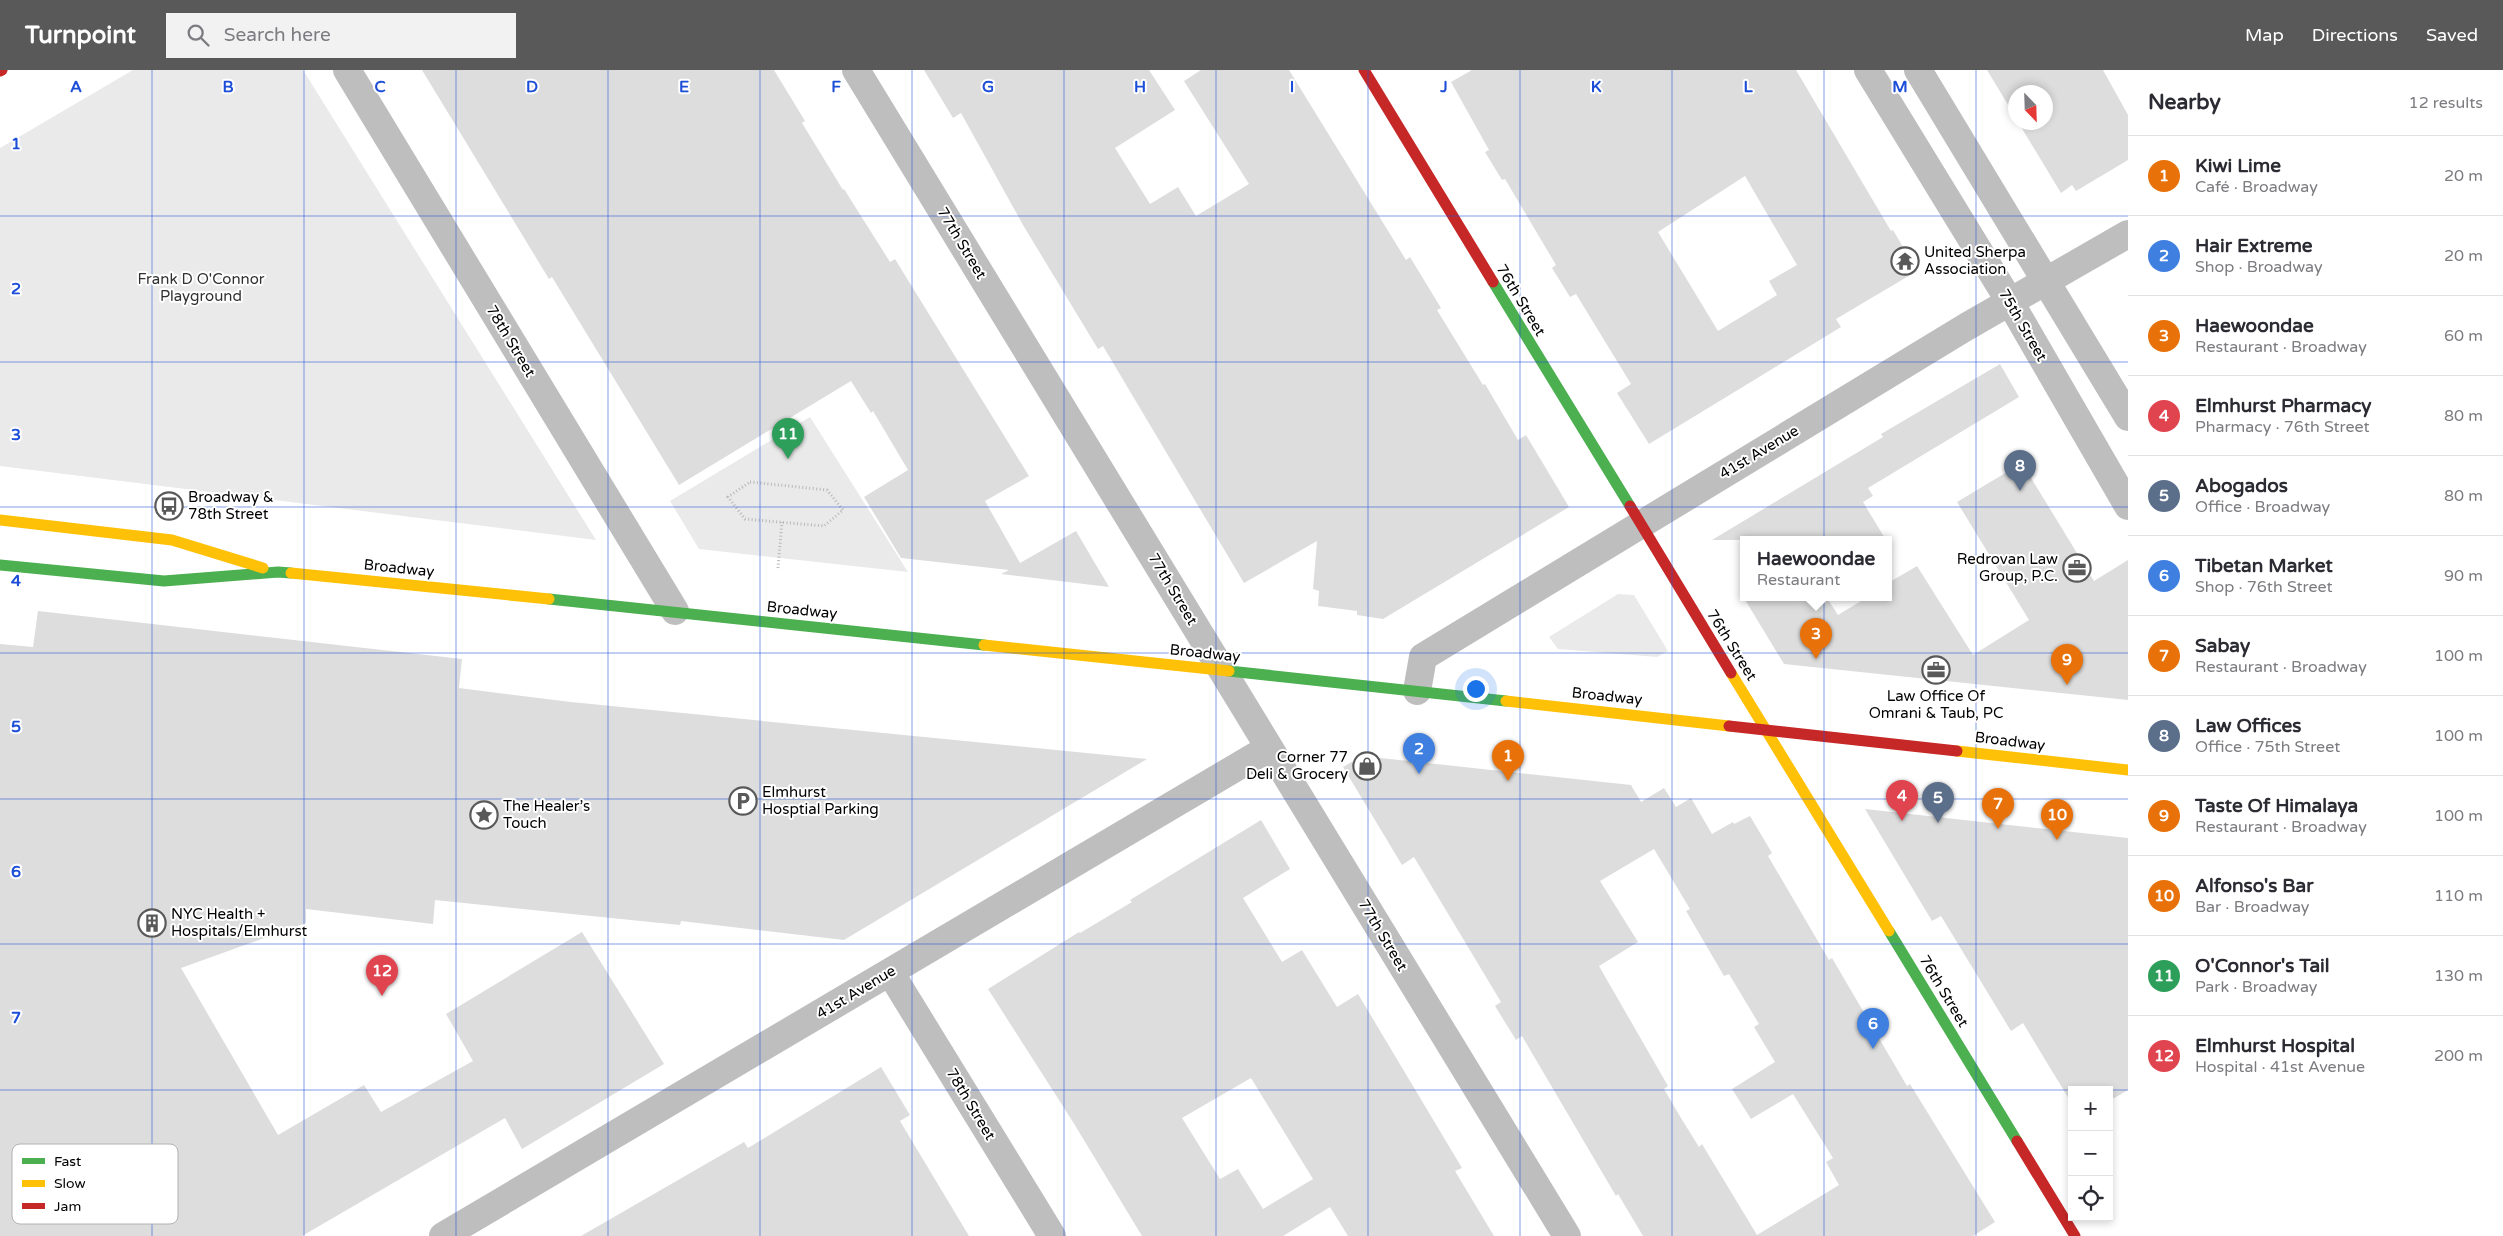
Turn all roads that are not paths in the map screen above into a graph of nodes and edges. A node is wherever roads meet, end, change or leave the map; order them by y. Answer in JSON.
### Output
{"nodes":[{"id":1,"x":348,"y":70,"type":"edge"},
{"id":2,"x":856,"y":70,"type":"edge"},
{"id":3,"x":1364,"y":70,"type":"edge"},
{"id":4,"x":1868,"y":70,"type":"edge"},
{"id":5,"x":1918,"y":70,"type":"edge"},
{"id":6,"x":2128,"y":234,"type":"edge"},
{"id":7,"x":2047,"y":280,"type":"junction"},
{"id":8,"x":2010,"y":302,"type":"junction"},
{"id":9,"x":2128,"y":417,"type":"edge"},
{"id":10,"x":2128,"y":506,"type":"edge"},
{"id":11,"x":0,"y":520,"type":"edge"},
{"id":12,"x":1640,"y":524,"type":"junction"},
{"id":13,"x":0,"y":565,"type":"edge"},
{"id":14,"x":278,"y":572,"type":"junction"},
{"id":15,"x":675,"y":611,"type":"junction"},
{"id":16,"x":1222,"y":670,"type":"junction"},
{"id":17,"x":1417,"y":691,"type":"junction"},
{"id":18,"x":1766,"y":728,"type":"junction"},
{"id":19,"x":1269,"y":748,"type":"junction"},
{"id":20,"x":2128,"y":770,"type":"edge"},
{"id":21,"x":890,"y":972,"type":"junction"},
{"id":22,"x":451,"y":1234,"type":"edge"},
{"id":23,"x":1052,"y":1236,"type":"edge"},
{"id":24,"x":1567,"y":1236,"type":"edge"},
{"id":25,"x":2075,"y":1236,"type":"edge"}],
"edges":[{"from":1,"to":15,"type":"street","name":"78th Street"},
{"from":2,"to":16,"type":"street","name":"77th Street"},
{"from":3,"to":12,"type":"main road","name":"76th Street"},
{"from":4,"to":8,"type":"street","name":"75th Street"},
{"from":5,"to":7,"type":"street"},
{"from":6,"to":7,"type":"street","name":"41st Avenue"},
{"from":7,"to":8,"type":"street","name":"41st Avenue"},
{"from":7,"to":9,"type":"street"},
{"from":8,"to":10,"type":"street","name":"75th Street"},
{"from":8,"to":12,"type":"street","name":"41st Avenue"},
{"from":11,"to":14,"type":"main road","name":"Broadway"},
{"from":12,"to":17,"type":"street","name":"41st Avenue"},
{"from":12,"to":18,"type":"main road","name":"76th Street"},
{"from":13,"to":14,"type":"main road","name":"Broadway"},
{"from":14,"to":15,"type":"main road","name":"Broadway"},
{"from":15,"to":16,"type":"main road","name":"Broadway"},
{"from":16,"to":17,"type":"main road","name":"Broadway"},
{"from":16,"to":19,"type":"street","name":"77th Street"},
{"from":17,"to":18,"type":"main road","name":"Broadway"},
{"from":18,"to":20,"type":"main road","name":"Broadway"},
{"from":18,"to":25,"type":"main road","name":"76th Street"},
{"from":19,"to":21,"type":"street","name":"41st Avenue"},
{"from":19,"to":24,"type":"street","name":"77th Street"},
{"from":21,"to":22,"type":"street","name":"41st Avenue"},
{"from":21,"to":23,"type":"street","name":"78th Street"}]}
